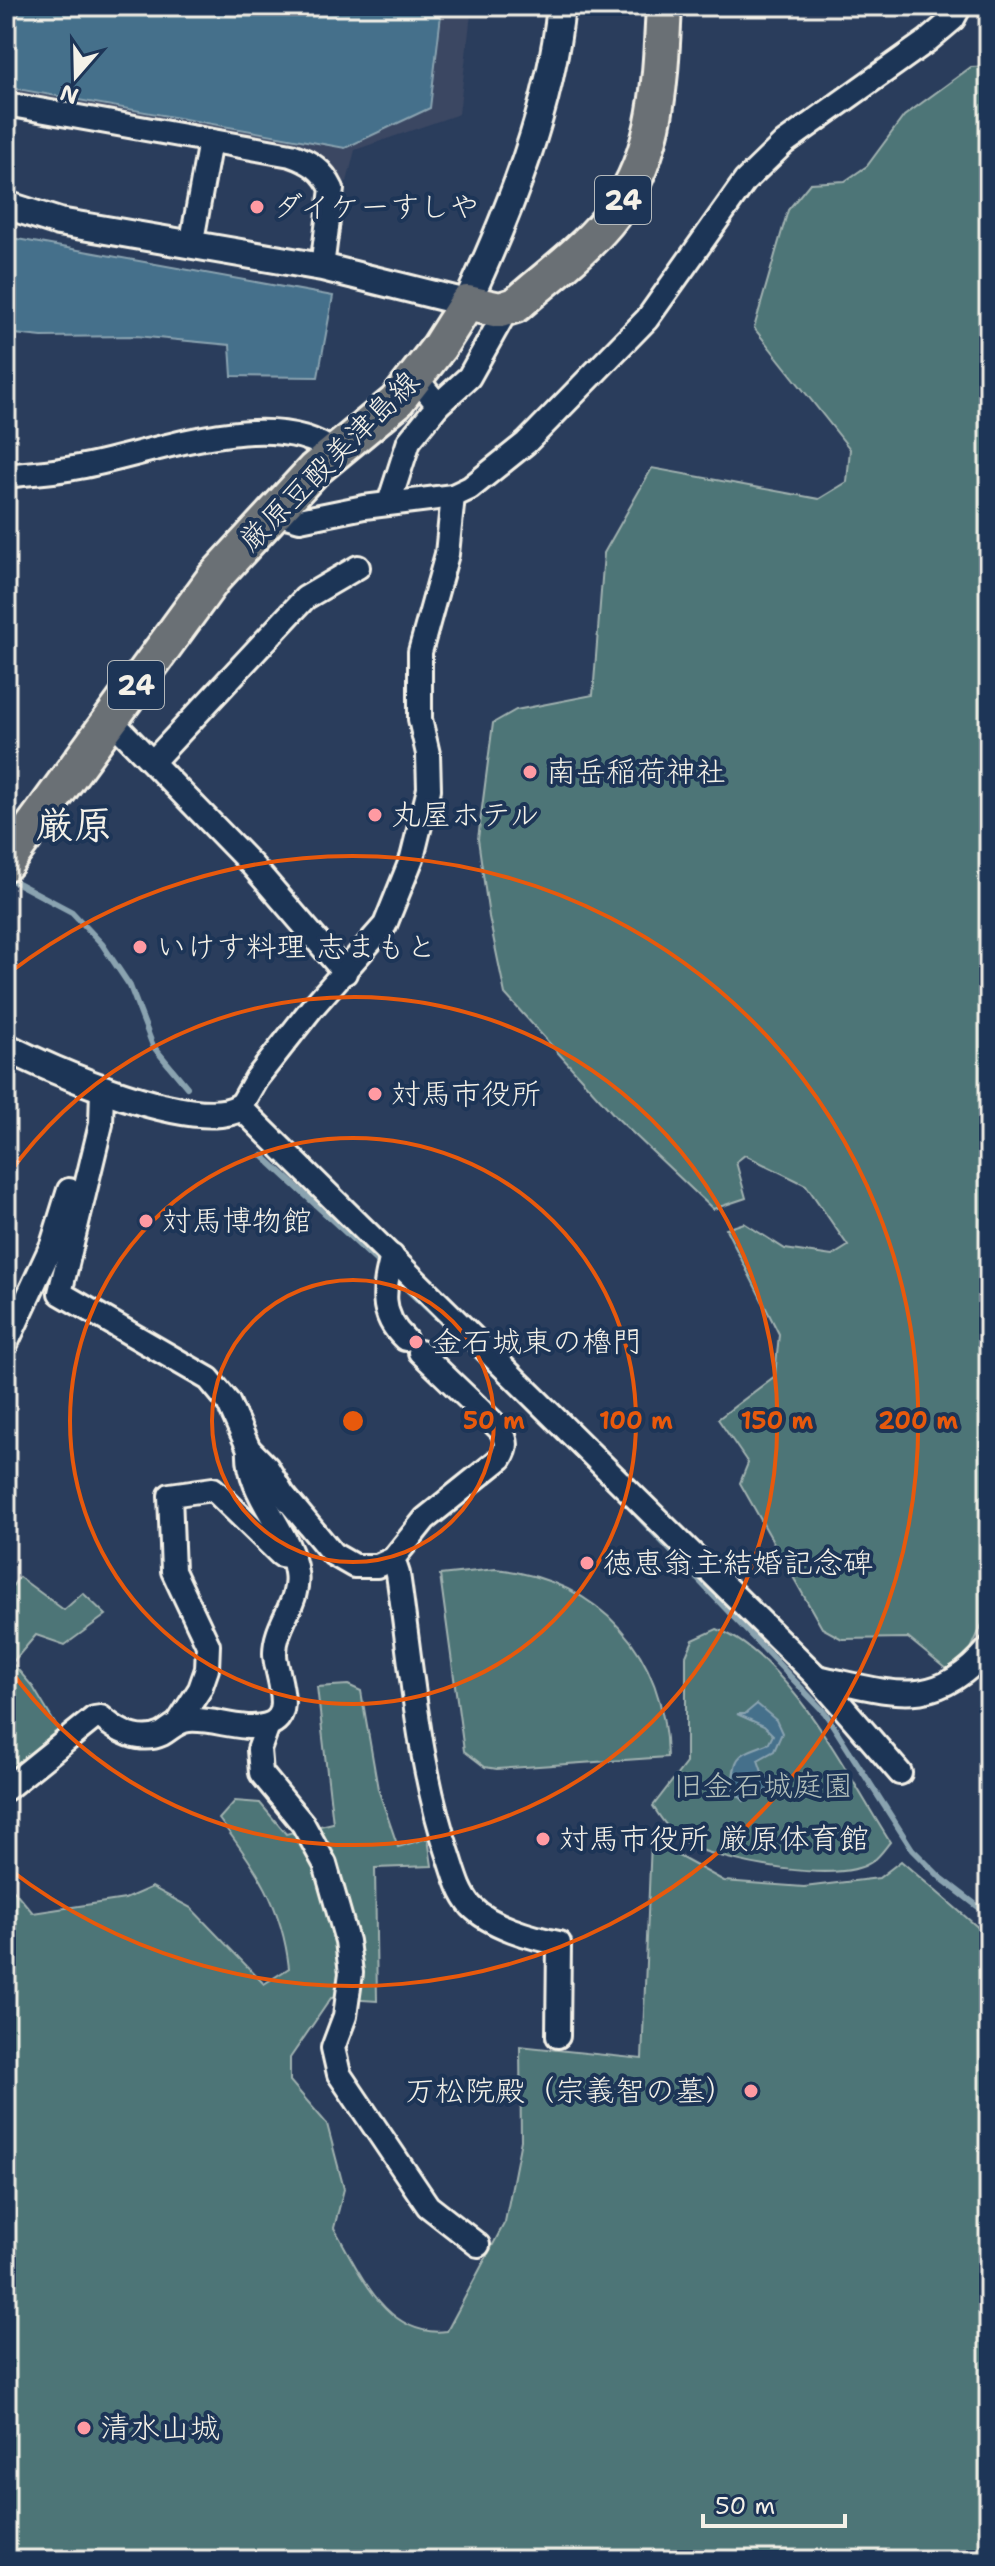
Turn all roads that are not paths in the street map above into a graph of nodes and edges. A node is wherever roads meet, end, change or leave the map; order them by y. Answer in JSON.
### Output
{"nodes":[{"id":1,"x":561,"y":6,"type":"edge"},
{"id":2,"x":664,"y":6,"type":"edge"},
{"id":3,"x":960,"y":6,"type":"edge"},
{"id":4,"x":6,"y":104,"type":"edge"},
{"id":5,"x":210,"y":141,"type":"junction"},
{"id":6,"x":6,"y":205,"type":"edge"},
{"id":7,"x":191,"y":246,"type":"junction"},
{"id":8,"x":322,"y":267,"type":"junction"},
{"id":9,"x":467,"y":303,"type":"junction"},
{"id":10,"x":507,"y":309,"type":"junction"},
{"id":11,"x":416,"y":378,"type":"junction"},
{"id":12,"x":438,"y":405,"type":"junction"},
{"id":13,"x":335,"y":453,"type":"junction"},
{"id":14,"x":6,"y":476,"type":"edge"},
{"id":15,"x":453,"y":496,"type":"junction"},
{"id":16,"x":389,"y":503,"type":"junction"},
{"id":17,"x":272,"y":512,"type":"junction"},
{"id":18,"x":358,"y":567,"type":"dead end"},
{"id":19,"x":111,"y":720,"type":"junction"},
{"id":20,"x":156,"y":758,"type":"dead end"},
{"id":21,"x":6,"y":863,"type":"edge"},
{"id":22,"x":345,"y":973,"type":"junction"},
{"id":23,"x":6,"y":1047,"type":"edge"},
{"id":24,"x":102,"y":1090,"type":"junction"},
{"id":25,"x":240,"y":1107,"type":"junction"},
{"id":26,"x":392,"y":1256,"type":"junction"},
{"id":27,"x":6,"y":1344,"type":"edge"},
{"id":28,"x":249,"y":1449,"type":"junction"},
{"id":29,"x":293,"y":1557,"type":"junction"},
{"id":30,"x":393,"y":1559,"type":"junction"},
{"id":31,"x":989,"y":1648,"type":"edge"},
{"id":32,"x":817,"y":1677,"type":"junction"},
{"id":33,"x":178,"y":1723,"type":"junction"},
{"id":34,"x":225,"y":1724,"type":"junction"},
{"id":35,"x":268,"y":1725,"type":"junction"},
{"id":36,"x":261,"y":1773,"type":"junction"},
{"id":37,"x":900,"y":1773,"type":"dead end"},
{"id":38,"x":6,"y":1789,"type":"edge"},
{"id":39,"x":558,"y":2036,"type":"dead end"},
{"id":40,"x":478,"y":2245,"type":"dead end"}],
"edges":[{"from":1,"to":9,"type":"street"},
{"from":2,"to":10,"type":"main road","number":"24"},
{"from":3,"to":15,"type":"street"},
{"from":4,"to":5,"type":"street"},
{"from":5,"to":7,"type":"street"},
{"from":5,"to":8,"type":"street"},
{"from":6,"to":7,"type":"street"},
{"from":7,"to":8,"type":"street"},
{"from":8,"to":9,"type":"street"},
{"from":9,"to":10,"type":"main road"},
{"from":9,"to":11,"type":"main road","name":"厳原豆酘美津島線","number":"24"},
{"from":10,"to":12,"type":"street"},
{"from":11,"to":12,"type":"street"},
{"from":11,"to":13,"type":"main road","name":"厳原豆酘美津島線","number":"24"},
{"from":12,"to":16,"type":"street"},
{"from":13,"to":14,"type":"street"},
{"from":13,"to":17,"type":"main road","name":"厳原豆酘美津島線","number":"24"},
{"from":15,"to":16,"type":"street"},
{"from":15,"to":22,"type":"street"},
{"from":16,"to":17,"type":"street"},
{"from":17,"to":19,"type":"main road","name":"厳原豆酘美津島線","number":"24"},
{"from":18,"to":20,"type":"street"},
{"from":19,"to":21,"type":"main road","name":"厳原豆酘美津島線","number":"24"},
{"from":19,"to":22,"type":"street"},
{"from":22,"to":25,"type":"street"},
{"from":23,"to":24,"type":"street"},
{"from":24,"to":25,"type":"street"},
{"from":24,"to":27,"type":"street"},
{"from":24,"to":28,"type":"street"},
{"from":25,"to":26,"type":"street"},
{"from":26,"to":30,"type":"street"},
{"from":26,"to":32,"type":"street"},
{"from":28,"to":29,"type":"street"},
{"from":28,"to":30,"type":"street"},
{"from":29,"to":33,"type":"street"},
{"from":29,"to":35,"type":"street"},
{"from":30,"to":39,"type":"street"},
{"from":31,"to":32,"type":"street"},
{"from":32,"to":37,"type":"street"},
{"from":33,"to":34,"type":"street"},
{"from":33,"to":38,"type":"street"},
{"from":34,"to":35,"type":"street"},
{"from":34,"to":36,"type":"street"},
{"from":35,"to":36,"type":"street"},
{"from":36,"to":40,"type":"street"}]}
